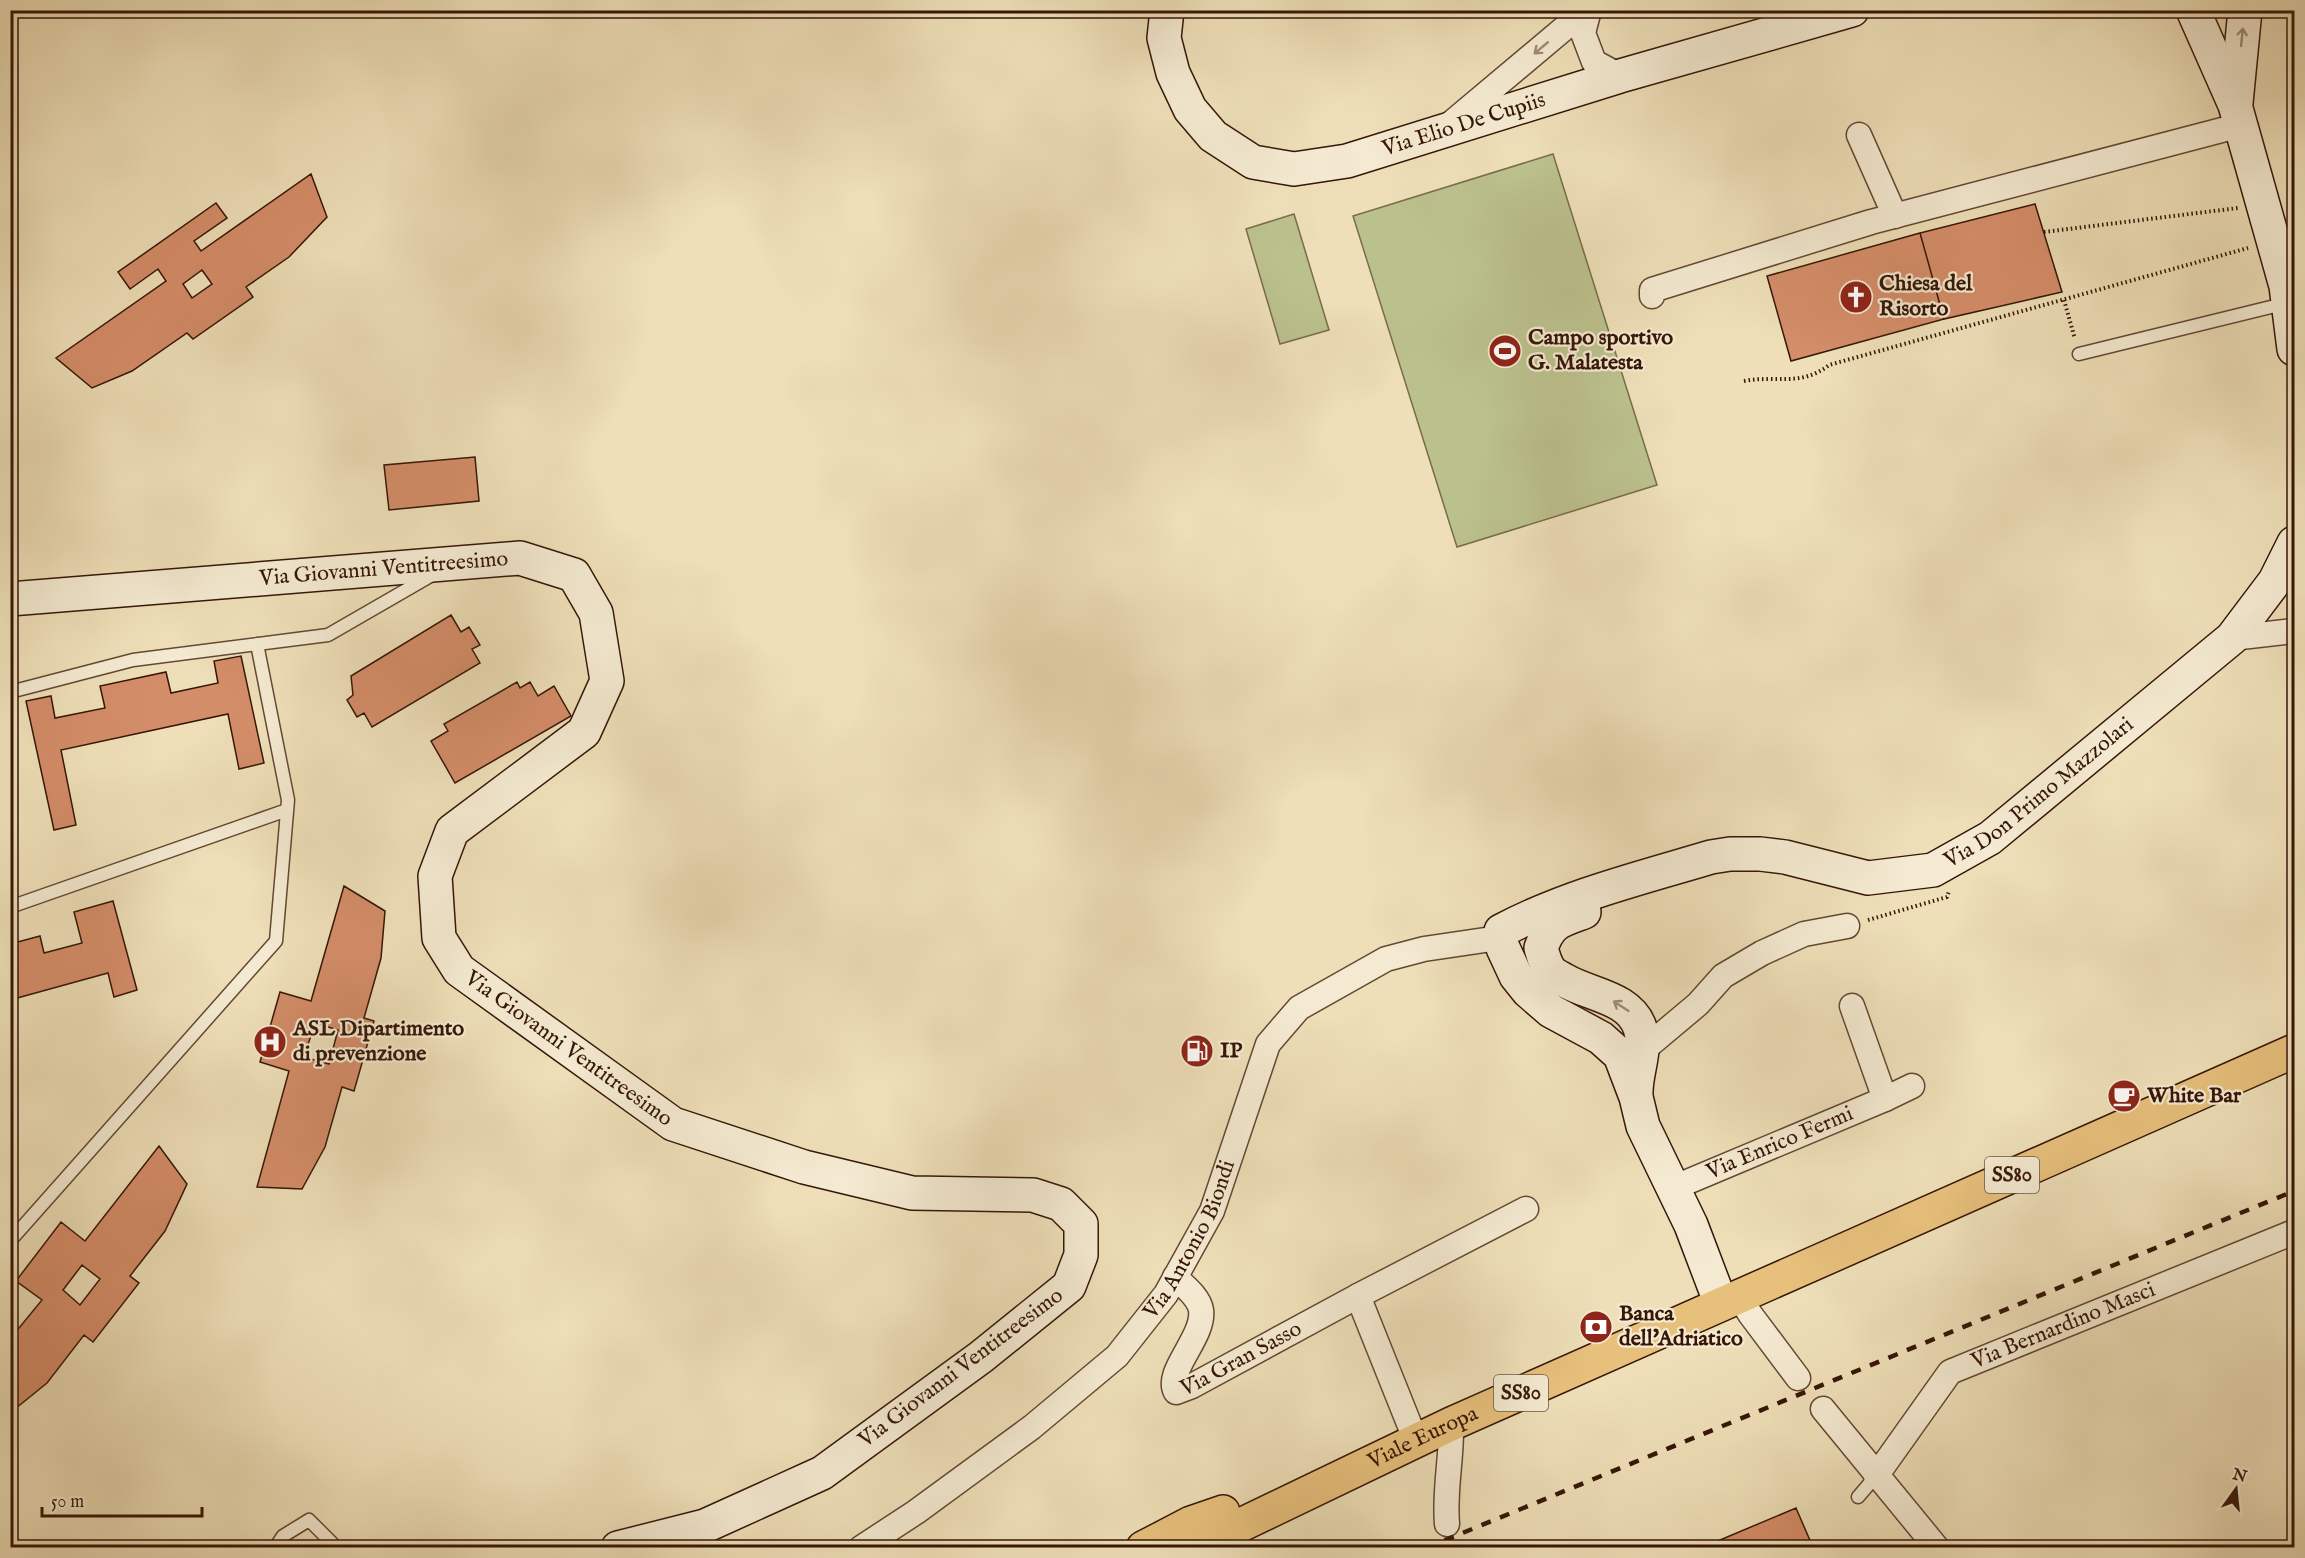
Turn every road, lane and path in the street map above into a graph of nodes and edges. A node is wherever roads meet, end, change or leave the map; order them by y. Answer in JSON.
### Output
{"nodes":[{"id":1,"x":1167,"y":10,"type":"edge"},
{"id":2,"x":1587,"y":10,"type":"edge"},
{"id":3,"x":1852,"y":10,"type":"edge"},
{"id":4,"x":2193,"y":10,"type":"edge"},
{"id":5,"x":2245,"y":10,"type":"edge"},
{"id":6,"x":1620,"y":76,"type":"junction"},
{"id":7,"x":2238,"y":115,"type":"junction"},
{"id":8,"x":1441,"y":132,"type":"junction"},
{"id":9,"x":1859,"y":135,"type":"dead end"},
{"id":10,"x":2263,"y":205,"type":"junction"},
{"id":11,"x":1894,"y":216,"type":"junction"},
{"id":12,"x":2044,"y":232,"type":"dead end"},
{"id":13,"x":2273,"y":242,"type":"junction"},
{"id":14,"x":1652,"y":296,"type":"dead end"},
{"id":15,"x":2064,"y":300,"type":"junction"},
{"id":16,"x":2288,"y":302,"type":"junction"},
{"id":17,"x":2295,"y":349,"type":"edge"},
{"id":18,"x":2079,"y":354,"type":"joint"},
{"id":19,"x":1744,"y":381,"type":"dead end"},
{"id":20,"x":2295,"y":543,"type":"edge"},
{"id":21,"x":454,"y":563,"type":"junction"},
{"id":22,"x":10,"y":599,"type":"edge"},
{"id":23,"x":2295,"y":631,"type":"edge"},
{"id":24,"x":2232,"y":638,"type":"junction"},
{"id":25,"x":257,"y":644,"type":"junction"},
{"id":26,"x":10,"y":692,"type":"edge"},
{"id":27,"x":287,"y":810,"type":"junction"},
{"id":28,"x":1711,"y":857,"type":"junction"},
{"id":29,"x":10,"y":907,"type":"edge"},
{"id":30,"x":1847,"y":926,"type":"dead end"},
{"id":31,"x":1497,"y":940,"type":"junction"},
{"id":32,"x":1851,"y":1006,"type":"dead end"},
{"id":33,"x":1642,"y":1051,"type":"junction"},
{"id":34,"x":2295,"y":1051,"type":"edge"},
{"id":35,"x":1912,"y":1086,"type":"dead end"},
{"id":36,"x":1636,"y":1097,"type":"junction"},
{"id":37,"x":1885,"y":1099,"type":"junction"},
{"id":38,"x":1673,"y":1188,"type":"junction"},
{"id":39,"x":1526,"y":1209,"type":"dead end"},
{"id":40,"x":2295,"y":1232,"type":"edge"},
{"id":41,"x":10,"y":1241,"type":"edge"},
{"id":42,"x":1175,"y":1278,"type":"junction"},
{"id":43,"x":1358,"y":1296,"type":"junction"},
{"id":44,"x":1730,"y":1300,"type":"junction"},
{"id":45,"x":1798,"y":1378,"type":"dead end"},
{"id":46,"x":1823,"y":1409,"type":"dead end"},
{"id":47,"x":1451,"y":1424,"type":"junction"},
{"id":48,"x":1416,"y":1441,"type":"junction"},
{"id":49,"x":1876,"y":1476,"type":"junction"},
{"id":50,"x":1315,"y":1491,"type":"junction"},
{"id":51,"x":1858,"y":1497,"type":"dead end"},
{"id":52,"x":1447,"y":1524,"type":"dead end"},
{"id":53,"x":275,"y":1548,"type":"edge"},
{"id":54,"x":338,"y":1548,"type":"edge"},
{"id":55,"x":618,"y":1548,"type":"edge"},
{"id":56,"x":861,"y":1548,"type":"edge"},
{"id":57,"x":1143,"y":1548,"type":"edge"},
{"id":58,"x":1192,"y":1548,"type":"edge"},
{"id":59,"x":1238,"y":1548,"type":"edge"},
{"id":60,"x":1937,"y":1548,"type":"edge"}],
"edges":[{"from":1,"to":8,"type":"street","name":"Via Elio De Cupiis"},
{"from":2,"to":6,"type":"street"},
{"from":2,"to":8,"type":"street","one_way":true},
{"from":3,"to":6,"type":"street","name":"Via Elio De Cupiis"},
{"from":4,"to":7,"type":"street"},
{"from":7,"to":5,"type":"street","one_way":true},
{"from":6,"to":8,"type":"street","name":"Via Elio De Cupiis"},
{"from":7,"to":10,"type":"street"},
{"from":7,"to":11,"type":"street"},
{"from":9,"to":11,"type":"street"},
{"from":10,"to":12,"type":"path"},
{"from":10,"to":13,"type":"street"},
{"from":11,"to":14,"type":"street"},
{"from":13,"to":15,"type":"path"},
{"from":13,"to":16,"type":"street"},
{"from":15,"to":18,"type":"path"},
{"from":15,"to":19,"type":"path"},
{"from":16,"to":17,"type":"street"},
{"from":16,"to":18,"type":"lane"},
{"from":20,"to":24,"type":"street"},
{"from":21,"to":22,"type":"street","name":"Via Giovanni Ventitreesimo"},
{"from":21,"to":25,"type":"lane"},
{"from":21,"to":55,"type":"street","name":"Via Giovanni Ventitreesimo"},
{"from":23,"to":24,"type":"street"},
{"from":24,"to":28,"type":"street","name":"Via Don Primo Mazzolari"},
{"from":25,"to":26,"type":"lane"},
{"from":25,"to":27,"type":"lane"},
{"from":27,"to":29,"type":"lane"},
{"from":27,"to":41,"type":"lane"},
{"from":28,"to":31,"type":"street","name":"Via Don Primo Mazzolari"},
{"from":33,"to":28,"type":"street","name":"Via Don Primo Mazzolari","one_way":true},
{"from":30,"to":33,"type":"street"},
{"from":31,"to":36,"type":"street","name":"Via Don Primo Mazzolari"},
{"from":31,"to":42,"type":"street","name":"Via Antonio Biondi"},
{"from":32,"to":37,"type":"street"},
{"from":33,"to":36,"type":"street","name":"Via Don Primo Mazzolari"},
{"from":34,"to":44,"type":"main road","number":"SS80"},
{"from":35,"to":37,"type":"street","name":"Via Enrico Fermi"},
{"from":36,"to":38,"type":"street","name":"Via Don Primo Mazzolari"},
{"from":37,"to":38,"type":"street","name":"Via Enrico Fermi"},
{"from":38,"to":44,"type":"street","name":"Via Don Primo Mazzolari"},
{"from":39,"to":43,"type":"street","name":"Via Gran Sasso"},
{"from":40,"to":49,"type":"street","name":"Via Bernardino Masci"},
{"from":42,"to":43,"type":"street","name":"Via Gran Sasso"},
{"from":42,"to":56,"type":"street","name":"Via Antonio Biondi"},
{"from":43,"to":48,"type":"street"},
{"from":44,"to":45,"type":"street"},
{"from":44,"to":47,"type":"main road","name":"Viale Europa","number":"SS80"},
{"from":46,"to":49,"type":"street"},
{"from":47,"to":48,"type":"main road","name":"Viale Europa","number":"SS80"},
{"from":47,"to":52,"type":"street"},
{"from":48,"to":50,"type":"main road","name":"Viale Europa","number":"SS80"},
{"from":49,"to":51,"type":"lane"},
{"from":49,"to":60,"type":"street"},
{"from":50,"to":57,"type":"main road","name":"Viale Europa","number":"SS80"},
{"from":50,"to":58,"type":"main road","name":"Viale Europa","number":"SS80"},
{"from":50,"to":59,"type":"main road","name":"Viale Europa","number":"SS80"},
{"from":53,"to":54,"type":"lane"}]}
